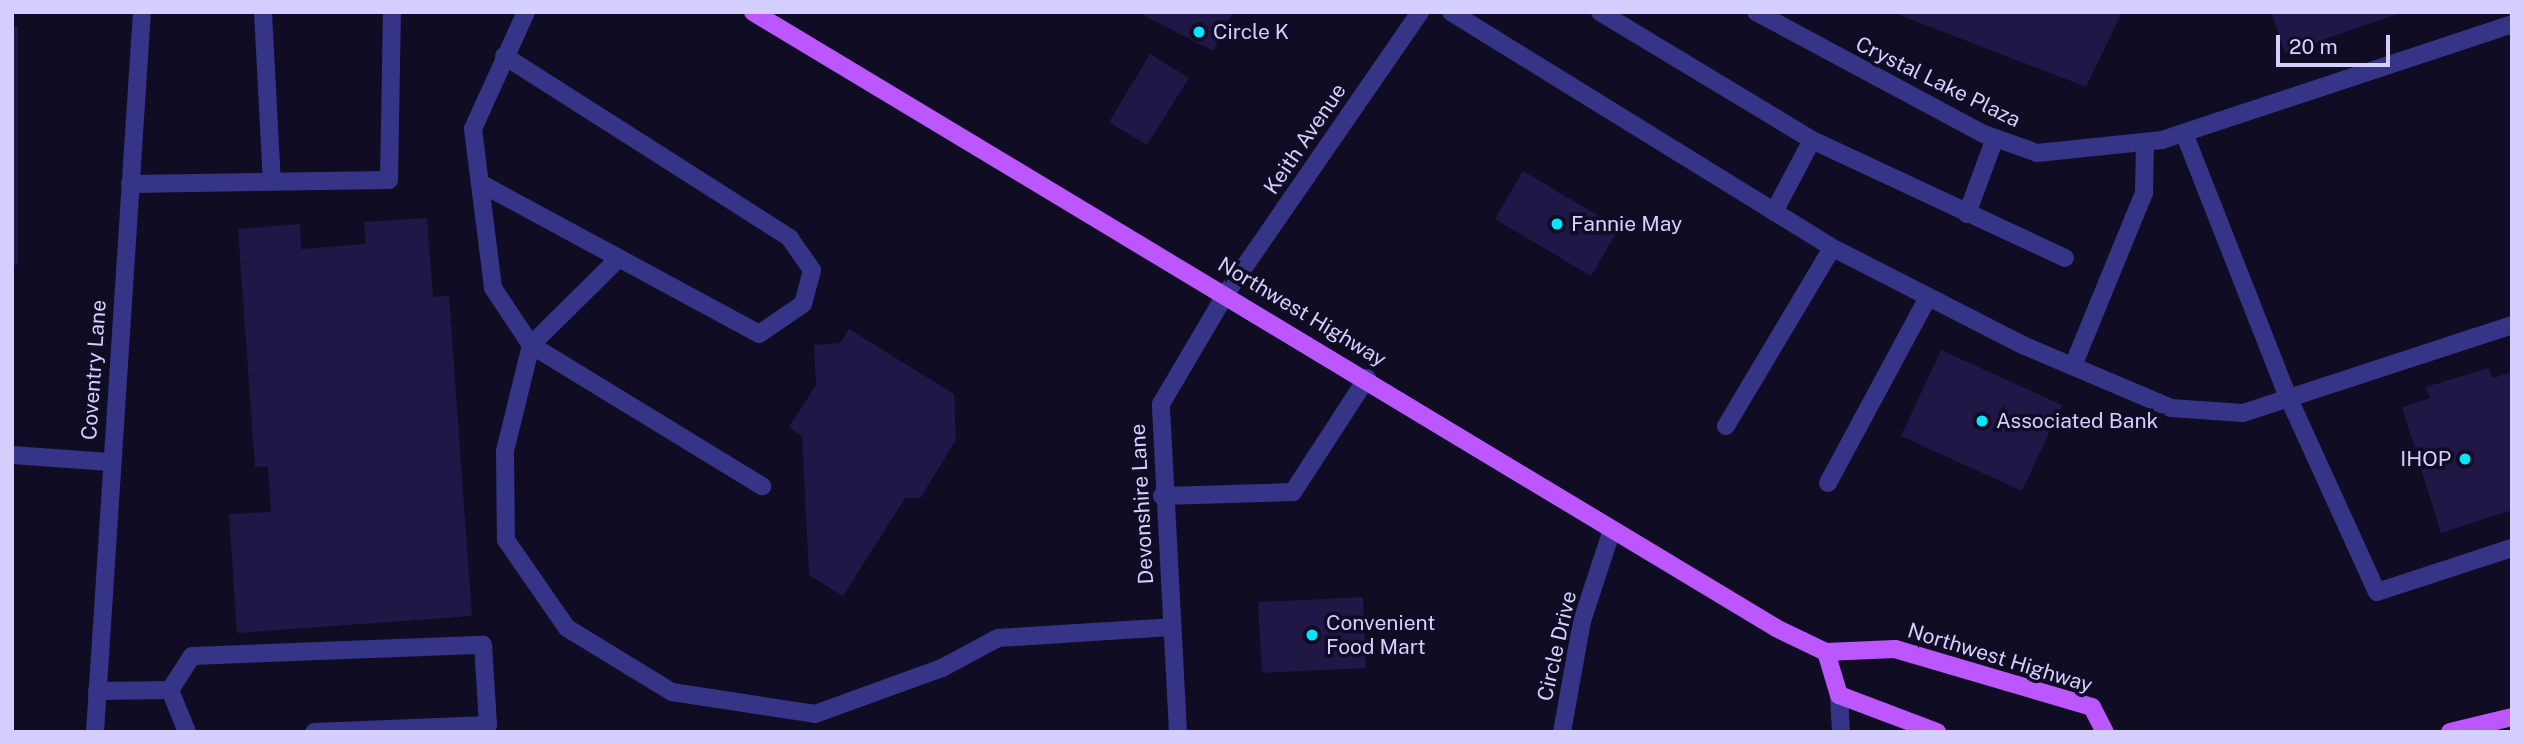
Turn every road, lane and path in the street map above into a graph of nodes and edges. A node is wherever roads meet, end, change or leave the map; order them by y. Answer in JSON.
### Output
{"nodes":[{"id":1,"x":142,"y":12,"type":"edge"},
{"id":2,"x":263,"y":12,"type":"edge"},
{"id":3,"x":392,"y":12,"type":"edge"},
{"id":4,"x":526,"y":12,"type":"edge"},
{"id":5,"x":753,"y":12,"type":"edge"},
{"id":6,"x":1420,"y":12,"type":"edge"},
{"id":7,"x":1451,"y":12,"type":"edge"},
{"id":8,"x":1600,"y":12,"type":"edge"},
{"id":9,"x":1756,"y":12,"type":"edge"},
{"id":10,"x":2512,"y":24,"type":"edge"},
{"id":11,"x":504,"y":56,"type":"junction"},
{"id":12,"x":2184,"y":133,"type":"junction"},
{"id":13,"x":1995,"y":138,"type":"junction"},
{"id":14,"x":1812,"y":140,"type":"junction"},
{"id":15,"x":2145,"y":143,"type":"junction"},
{"id":16,"x":272,"y":182,"type":"junction"},
{"id":17,"x":480,"y":183,"type":"junction"},
{"id":18,"x":130,"y":184,"type":"junction"},
{"id":19,"x":1774,"y":212,"type":"junction"},
{"id":20,"x":1967,"y":214,"type":"junction"},
{"id":21,"x":1832,"y":248,"type":"junction"},
{"id":22,"x":619,"y":258,"type":"junction"},
{"id":23,"x":2065,"y":258,"type":"dead end"},
{"id":24,"x":1227,"y":292,"type":"junction"},
{"id":25,"x":1928,"y":297,"type":"junction"},
{"id":26,"x":2512,"y":325,"type":"edge"},
{"id":27,"x":531,"y":345,"type":"junction"},
{"id":28,"x":2073,"y":366,"type":"junction"},
{"id":29,"x":1367,"y":378,"type":"junction"},
{"id":30,"x":2289,"y":399,"type":"junction"},
{"id":31,"x":1726,"y":426,"type":"dead end"},
{"id":32,"x":12,"y":455,"type":"edge"},
{"id":33,"x":110,"y":462,"type":"junction"},
{"id":34,"x":1828,"y":483,"type":"dead end"},
{"id":35,"x":762,"y":486,"type":"dead end"},
{"id":36,"x":1162,"y":496,"type":"junction"},
{"id":37,"x":1612,"y":530,"type":"junction"},
{"id":38,"x":2512,"y":548,"type":"edge"},
{"id":39,"x":1171,"y":627,"type":"junction"},
{"id":40,"x":1826,"y":652,"type":"junction"},
{"id":41,"x":170,"y":690,"type":"junction"},
{"id":42,"x":97,"y":691,"type":"junction"},
{"id":43,"x":1839,"y":695,"type":"junction"},
{"id":44,"x":2512,"y":717,"type":"edge"},
{"id":45,"x":95,"y":732,"type":"edge"},
{"id":46,"x":187,"y":732,"type":"edge"},
{"id":47,"x":314,"y":732,"type":"edge"},
{"id":48,"x":1178,"y":732,"type":"edge"},
{"id":49,"x":1562,"y":732,"type":"edge"},
{"id":50,"x":1841,"y":732,"type":"edge"},
{"id":51,"x":1937,"y":732,"type":"edge"},
{"id":52,"x":2105,"y":732,"type":"edge"},
{"id":53,"x":2451,"y":732,"type":"edge"}],
"edges":[{"from":1,"to":18,"type":"street","name":"Coventry Lane"},
{"from":2,"to":16,"type":"street"},
{"from":3,"to":16,"type":"street"},
{"from":4,"to":11,"type":"street"},
{"from":5,"to":24,"type":"main road","name":"Northwest Highway"},
{"from":6,"to":24,"type":"street","name":"Keith Avenue"},
{"from":7,"to":19,"type":"street"},
{"from":8,"to":14,"type":"street"},
{"from":9,"to":13,"type":"street","name":"Crystal Lake Plaza"},
{"from":10,"to":12,"type":"street","name":"Crystal Lake Plaza"},
{"from":11,"to":17,"type":"street"},
{"from":11,"to":22,"type":"street"},
{"from":12,"to":15,"type":"street","name":"Crystal Lake Plaza"},
{"from":12,"to":30,"type":"street"},
{"from":13,"to":15,"type":"street","name":"Crystal Lake Plaza"},
{"from":13,"to":20,"type":"street"},
{"from":14,"to":19,"type":"street"},
{"from":14,"to":20,"type":"street"},
{"from":15,"to":28,"type":"street"},
{"from":16,"to":18,"type":"street"},
{"from":17,"to":22,"type":"street"},
{"from":17,"to":27,"type":"street"},
{"from":18,"to":33,"type":"street","name":"Coventry Lane"},
{"from":19,"to":21,"type":"street"},
{"from":20,"to":23,"type":"street"},
{"from":21,"to":25,"type":"street"},
{"from":21,"to":31,"type":"street"},
{"from":22,"to":27,"type":"street"},
{"from":24,"to":29,"type":"main road","name":"Northwest Highway"},
{"from":24,"to":36,"type":"street","name":"Devonshire Lane"},
{"from":25,"to":28,"type":"street"},
{"from":25,"to":34,"type":"street"},
{"from":26,"to":30,"type":"street"},
{"from":27,"to":35,"type":"street"},
{"from":27,"to":39,"type":"street"},
{"from":28,"to":30,"type":"street"},
{"from":29,"to":36,"type":"street"},
{"from":29,"to":37,"type":"main road","name":"Northwest Highway"},
{"from":30,"to":38,"type":"street"},
{"from":32,"to":33,"type":"street"},
{"from":33,"to":42,"type":"street","name":"Coventry Lane"},
{"from":36,"to":39,"type":"street","name":"Devonshire Lane"},
{"from":37,"to":40,"type":"main road","name":"Northwest Highway"},
{"from":37,"to":49,"type":"street","name":"Circle Drive"},
{"from":39,"to":48,"type":"street","name":"Devonshire Lane"},
{"from":40,"to":43,"type":"main road"},
{"from":40,"to":52,"type":"main road","name":"Northwest Highway"},
{"from":41,"to":42,"type":"street"},
{"from":41,"to":46,"type":"street"},
{"from":41,"to":47,"type":"street"},
{"from":42,"to":45,"type":"street","name":"Coventry Lane"},
{"from":43,"to":50,"type":"street"},
{"from":43,"to":51,"type":"main road"},
{"from":44,"to":53,"type":"main road"}]}
